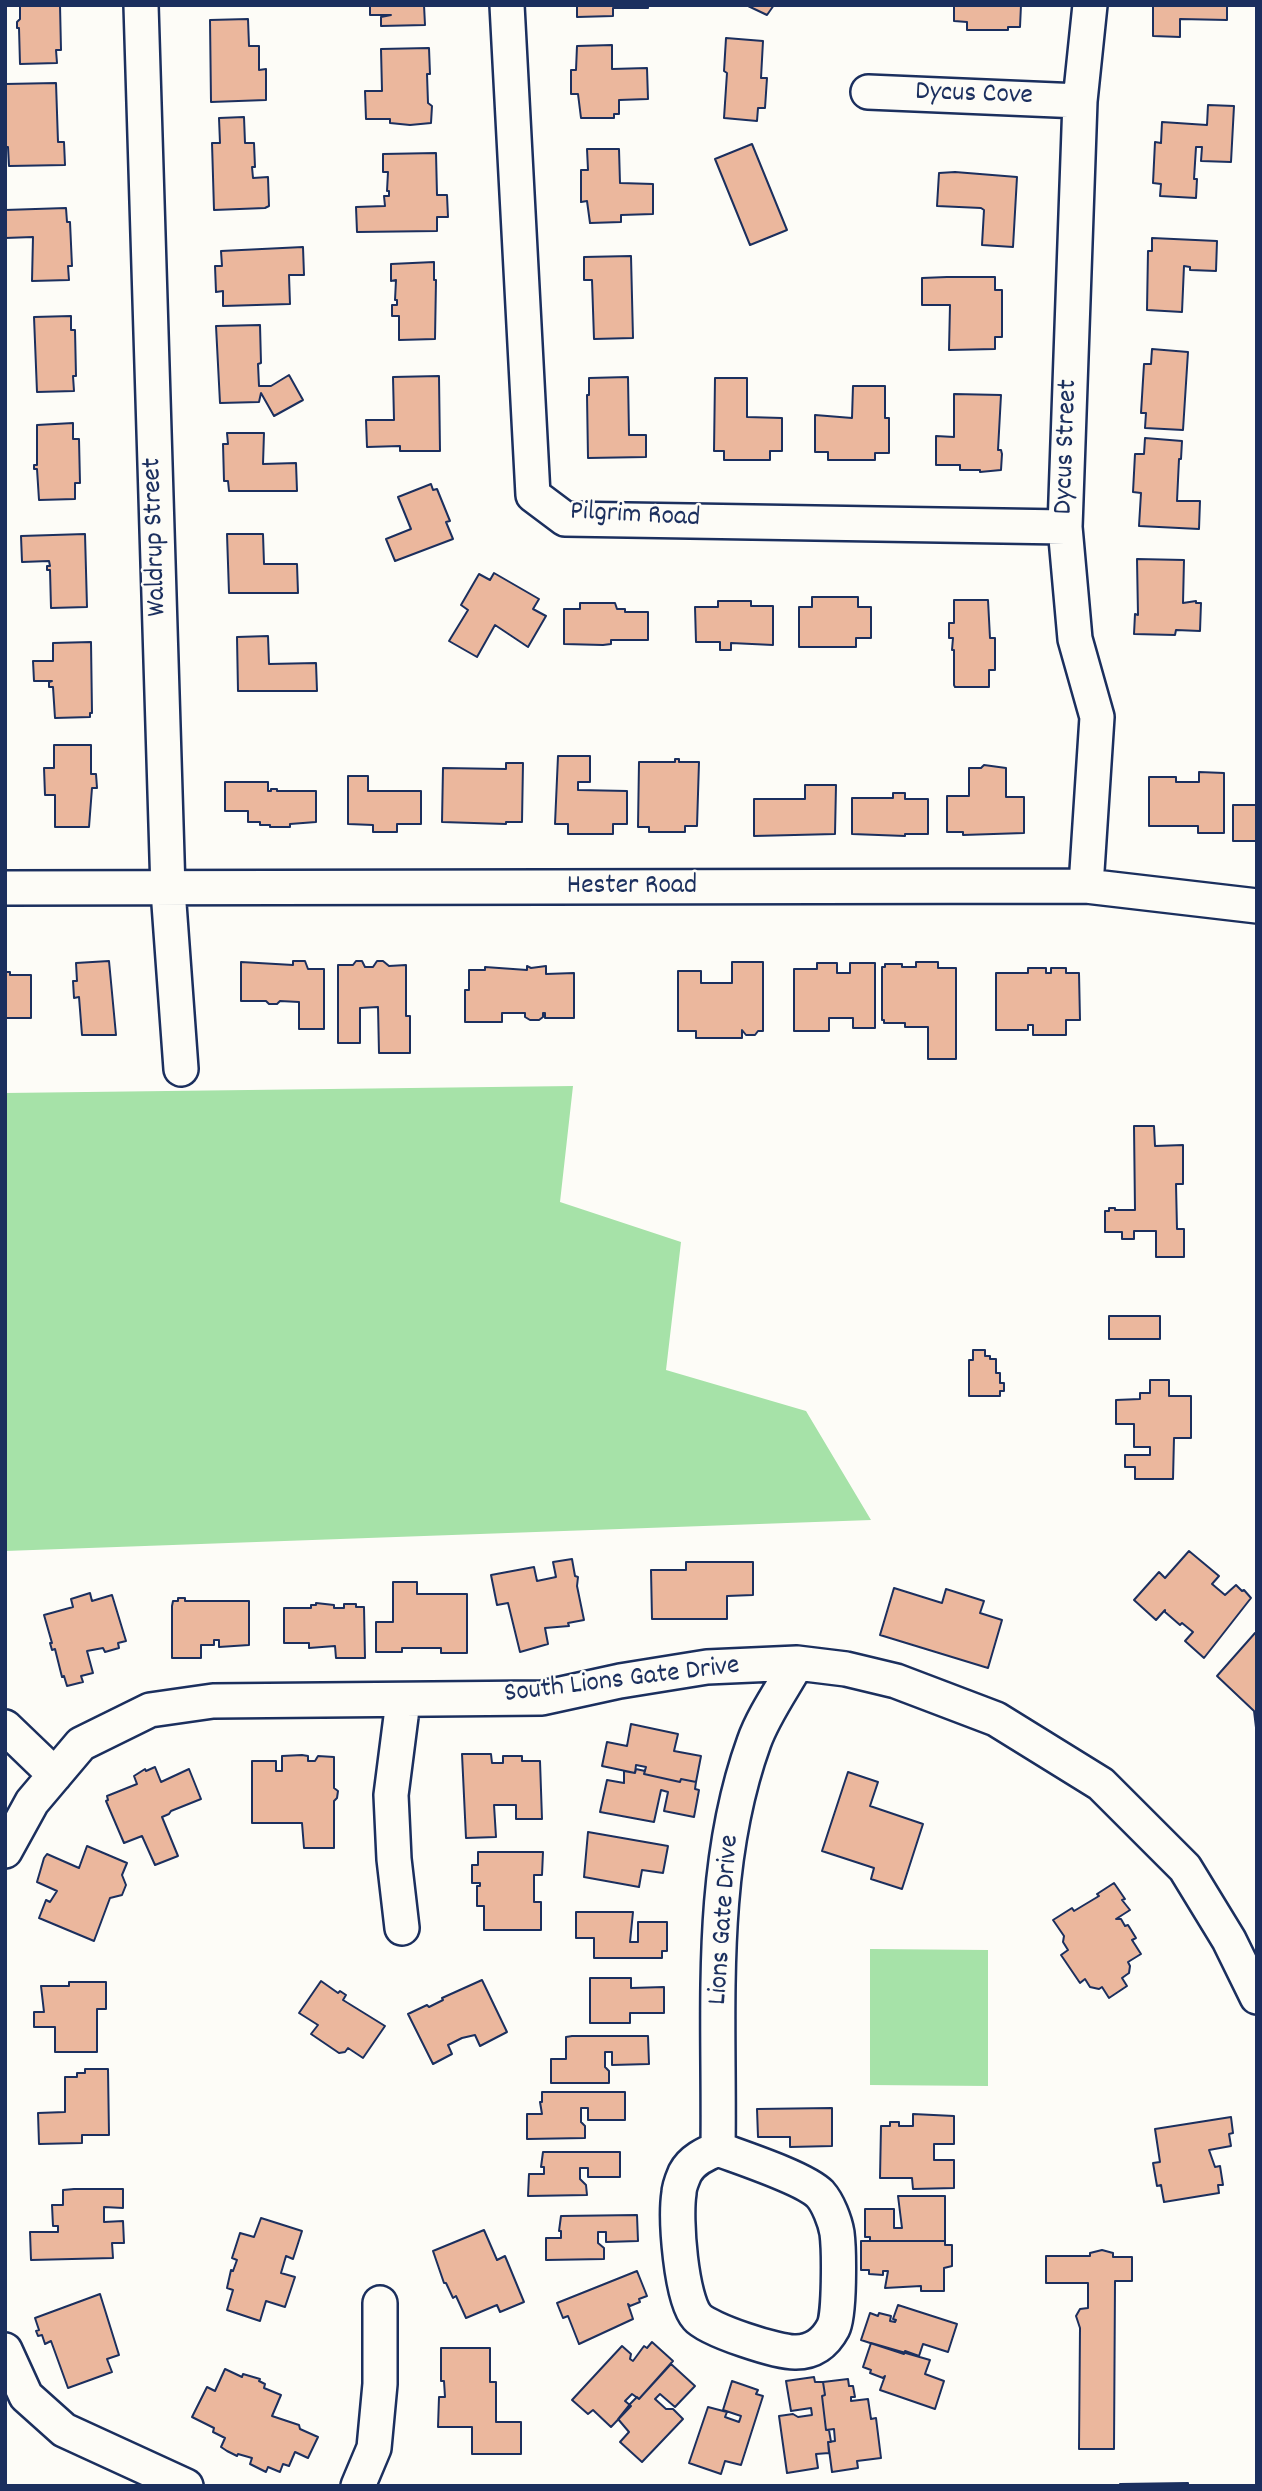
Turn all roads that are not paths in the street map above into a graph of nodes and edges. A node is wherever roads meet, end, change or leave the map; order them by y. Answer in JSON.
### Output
{"nodes":[{"id":1,"x":141,"y":5,"type":"edge"},
{"id":2,"x":507,"y":5,"type":"edge"},
{"id":3,"x":1090,"y":5,"type":"edge"},
{"id":4,"x":868,"y":92,"type":"dead end"},
{"id":5,"x":1080,"y":101,"type":"junction"},
{"id":6,"x":1065,"y":527,"type":"junction"},
{"id":7,"x":1086,"y":886,"type":"junction"},
{"id":8,"x":5,"y":888,"type":"edge"},
{"id":9,"x":168,"y":890,"type":"junction"},
{"id":10,"x":1257,"y":906,"type":"edge"},
{"id":11,"x":181,"y":1069,"type":"dead end"},
{"id":12,"x":797,"y":1663,"type":"junction"},
{"id":13,"x":403,"y":1701,"type":"junction"},
{"id":14,"x":5,"y":1727,"type":"edge"},
{"id":15,"x":55,"y":1775,"type":"junction"},
{"id":16,"x":5,"y":1851,"type":"edge"},
{"id":17,"x":402,"y":1928,"type":"dead end"},
{"id":18,"x":1257,"y":1997,"type":"edge"},
{"id":19,"x":718,"y":2149,"type":"junction"},
{"id":20,"x":380,"y":2304,"type":"dead end"},
{"id":21,"x":5,"y":2350,"type":"edge"},
{"id":22,"x":186,"y":2486,"type":"edge"},
{"id":23,"x":358,"y":2486,"type":"edge"}],
"edges":[{"from":1,"to":9,"type":"street","name":"Waldrup Street"},
{"from":2,"to":6,"type":"street","name":"Pilgrim Road"},
{"from":3,"to":5,"type":"street","name":"Dycus Street"},
{"from":4,"to":5,"type":"street","name":"Dycus Cove"},
{"from":5,"to":6,"type":"street","name":"Dycus Street"},
{"from":6,"to":7,"type":"street","name":"Dycus Street"},
{"from":7,"to":9,"type":"street","name":"Hester Road"},
{"from":7,"to":10,"type":"street","name":"Hester Road"},
{"from":8,"to":9,"type":"street","name":"Hester Road"},
{"from":9,"to":11,"type":"street","name":"Waldrup Street"},
{"from":12,"to":13,"type":"street","name":"South Lions Gate Drive"},
{"from":12,"to":18,"type":"street","name":"South Lions Gate Drive"},
{"from":12,"to":19,"type":"street","name":"Lions Gate Drive"},
{"from":13,"to":15,"type":"street","name":"South Lions Gate Drive"},
{"from":13,"to":17,"type":"street"},
{"from":14,"to":15,"type":"street"},
{"from":15,"to":16,"type":"street","name":"South Lions Gate Drive"},
{"from":19,"to":19,"type":"street"},
{"from":20,"to":23,"type":"street"},
{"from":21,"to":22,"type":"street"}]}
